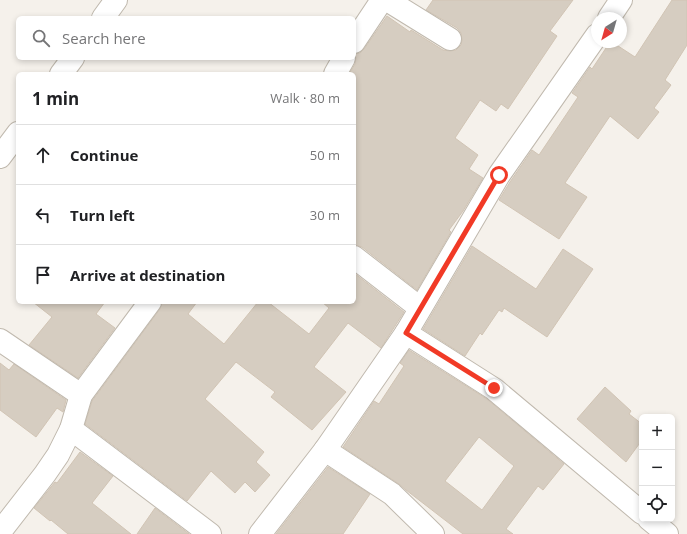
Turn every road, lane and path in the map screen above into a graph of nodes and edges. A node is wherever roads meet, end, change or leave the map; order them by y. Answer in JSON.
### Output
{"nodes":[{"id":1,"x":116,"y":0,"type":"edge"},
{"id":2,"x":382,"y":0,"type":"edge"},
{"id":3,"x":387,"y":0,"type":"edge"},
{"id":4,"x":621,"y":0,"type":"edge"},
{"id":5,"x":613,"y":12,"type":"edge"},
{"id":6,"x":104,"y":16,"type":"edge"},
{"id":7,"x":356,"y":39,"type":"edge"},
{"id":8,"x":450,"y":39,"type":"dead end"},
{"id":9,"x":591,"y":44,"type":"edge"},
{"id":10,"x":72,"y":60,"type":"edge"},
{"id":11,"x":343,"y":60,"type":"edge"},
{"id":12,"x":62,"y":72,"type":"edge"},
{"id":13,"x":336,"y":72,"type":"edge"},
{"id":14,"x":16,"y":135,"type":"edge"},
{"id":15,"x":0,"y":157,"type":"edge"},
{"id":16,"x":356,"y":260,"type":"edge"},
{"id":17,"x":149,"y":304,"type":"edge"},
{"id":18,"x":420,"y":308,"type":"junction"},
{"id":19,"x":406,"y":333,"type":"junction"},
{"id":20,"x":0,"y":340,"type":"edge"},
{"id":21,"x":81,"y":395,"type":"junction"},
{"id":22,"x":71,"y":429,"type":"junction"},
{"id":23,"x":325,"y":450,"type":"junction"},
{"id":24,"x":639,"y":510,"type":"edge"},
{"id":25,"x":653,"y":522,"type":"edge"},
{"id":26,"x":0,"y":532,"type":"edge"},
{"id":27,"x":210,"y":534,"type":"edge"},
{"id":28,"x":260,"y":534,"type":"edge"},
{"id":29,"x":433,"y":534,"type":"edge"},
{"id":30,"x":667,"y":534,"type":"edge"}],
"edges":[{"from":1,"to":6,"type":"street"},
{"from":2,"to":7,"type":"street"},
{"from":3,"to":8,"type":"street"},
{"from":4,"to":5,"type":"street"},
{"from":9,"to":18,"type":"street"},
{"from":10,"to":12,"type":"street"},
{"from":11,"to":13,"type":"street"},
{"from":14,"to":15,"type":"street"},
{"from":16,"to":18,"type":"street"},
{"from":17,"to":21,"type":"street"},
{"from":18,"to":19,"type":"street"},
{"from":19,"to":23,"type":"street"},
{"from":19,"to":24,"type":"street"},
{"from":20,"to":21,"type":"street"},
{"from":21,"to":22,"type":"street"},
{"from":22,"to":26,"type":"street"},
{"from":22,"to":27,"type":"street"},
{"from":23,"to":28,"type":"street"},
{"from":23,"to":29,"type":"street"},
{"from":25,"to":30,"type":"street"}]}
